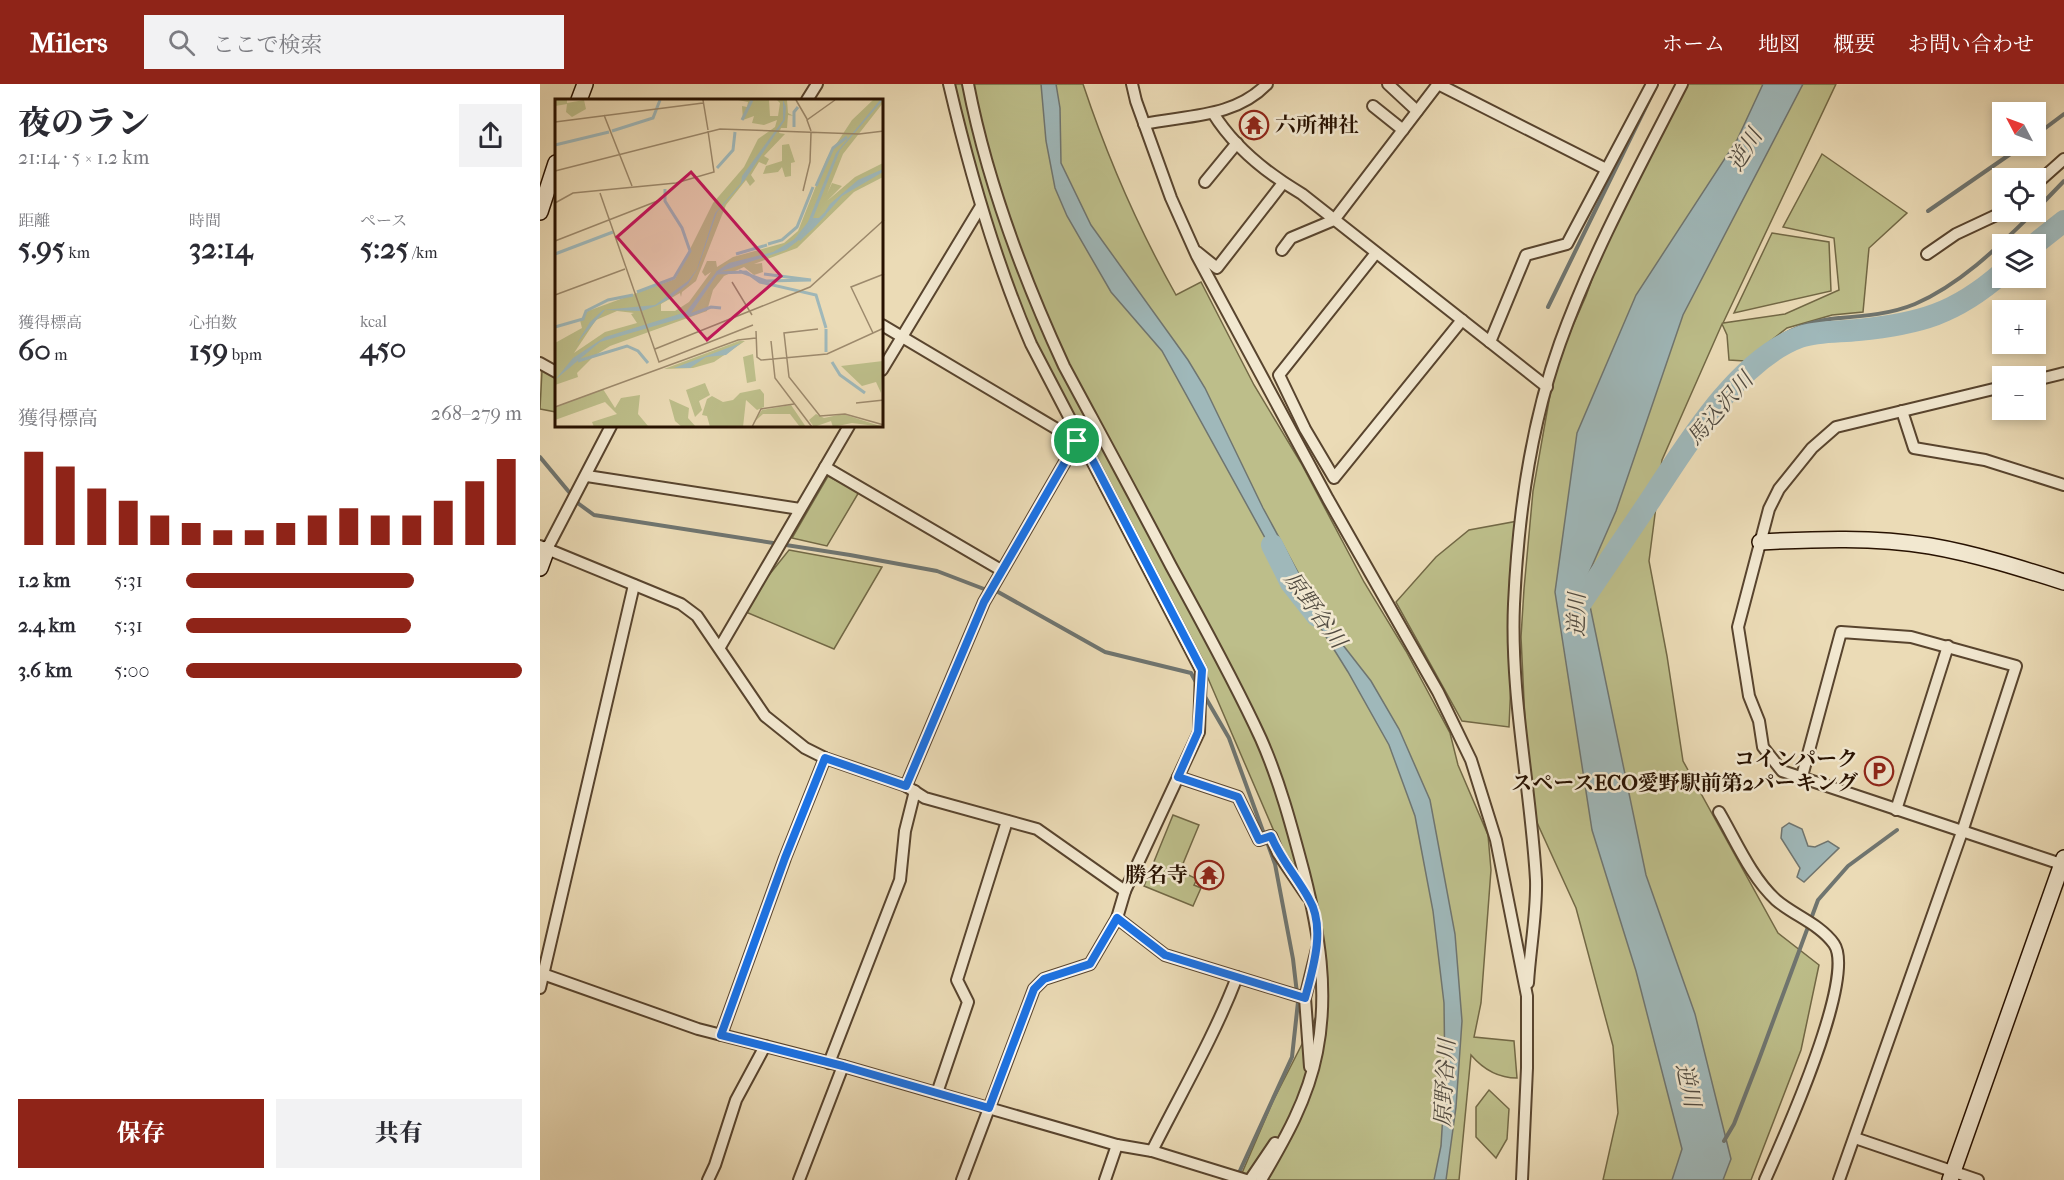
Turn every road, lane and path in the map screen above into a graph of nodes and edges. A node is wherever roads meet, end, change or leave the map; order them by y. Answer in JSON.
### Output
{"nodes":[{"id":1,"x":585,"y":84,"type":"edge"},
{"id":2,"x":817,"y":84,"type":"edge"},
{"id":3,"x":949,"y":84,"type":"edge"},
{"id":4,"x":968,"y":84,"type":"edge"},
{"id":5,"x":1132,"y":84,"type":"edge"},
{"id":6,"x":1267,"y":84,"type":"edge"},
{"id":7,"x":1388,"y":84,"type":"edge"},
{"id":8,"x":1438,"y":84,"type":"edge"},
{"id":9,"x":1652,"y":84,"type":"edge"},
{"id":10,"x":1682,"y":84,"type":"edge"},
{"id":11,"x":579,"y":99,"type":"edge"},
{"id":12,"x":808,"y":99,"type":"edge"},
{"id":13,"x":1373,"y":106,"type":"dead end"},
{"id":14,"x":1418,"y":111,"type":"junction"},
{"id":15,"x":1214,"y":113,"type":"junction"},
{"id":16,"x":1144,"y":124,"type":"junction"},
{"id":17,"x":1403,"y":130,"type":"junction"},
{"id":18,"x":1237,"y":143,"type":"junction"},
{"id":19,"x":2064,"y":159,"type":"edge"},
{"id":20,"x":555,"y":166,"type":"edge"},
{"id":21,"x":1606,"y":169,"type":"junction"},
{"id":22,"x":2046,"y":174,"type":"edge"},
{"id":23,"x":1205,"y":183,"type":"dead end"},
{"id":24,"x":1283,"y":183,"type":"junction"},
{"id":25,"x":981,"y":206,"type":"junction"},
{"id":26,"x":540,"y":212,"type":"edge"},
{"id":27,"x":1992,"y":217,"type":"edge"},
{"id":28,"x":1334,"y":220,"type":"junction"},
{"id":29,"x":1194,"y":250,"type":"junction"},
{"id":30,"x":1282,"y":250,"type":"dead end"},
{"id":31,"x":1376,"y":253,"type":"junction"},
{"id":32,"x":1927,"y":254,"type":"dead end"},
{"id":33,"x":1462,"y":320,"type":"junction"},
{"id":34,"x":884,"y":326,"type":"edge"},
{"id":35,"x":902,"y":337,"type":"junction"},
{"id":36,"x":1490,"y":342,"type":"junction"},
{"id":37,"x":540,"y":363,"type":"edge"},
{"id":38,"x":884,"y":367,"type":"edge"},
{"id":39,"x":555,"y":371,"type":"edge"},
{"id":40,"x":2064,"y":373,"type":"edge"},
{"id":41,"x":2046,"y":378,"type":"edge"},
{"id":42,"x":1547,"y":387,"type":"junction"},
{"id":43,"x":1992,"y":389,"type":"edge"},
{"id":44,"x":1902,"y":411,"type":"junction"},
{"id":45,"x":610,"y":428,"type":"edge"},
{"id":46,"x":848,"y":428,"type":"edge"},
{"id":47,"x":1078,"y":438,"type":"junction"},
{"id":48,"x":825,"y":467,"type":"junction"},
{"id":49,"x":586,"y":476,"type":"junction"},
{"id":50,"x":2064,"y":485,"type":"edge"},
{"id":51,"x":800,"y":509,"type":"junction"},
{"id":52,"x":1760,"y":542,"type":"junction"},
{"id":53,"x":544,"y":548,"type":"edge"},
{"id":54,"x":540,"y":568,"type":"edge"},
{"id":55,"x":1001,"y":570,"type":"junction"},
{"id":56,"x":2064,"y":582,"type":"edge"},
{"id":57,"x":634,"y":585,"type":"junction"},
{"id":58,"x":1948,"y":646,"type":"junction"},
{"id":59,"x":720,"y":647,"type":"junction"},
{"id":60,"x":825,"y":758,"type":"junction"},
{"id":61,"x":1178,"y":777,"type":"junction"},
{"id":62,"x":1801,"y":780,"type":"junction"},
{"id":63,"x":910,"y":788,"type":"junction"},
{"id":64,"x":1896,"y":810,"type":"junction"},
{"id":65,"x":1719,"y":812,"type":"dead end"},
{"id":66,"x":1007,"y":821,"type":"junction"},
{"id":67,"x":1962,"y":832,"type":"junction"},
{"id":68,"x":2063,"y":863,"type":"edge"},
{"id":69,"x":1125,"y":891,"type":"junction"},
{"id":70,"x":1311,"y":901,"type":"junction"},
{"id":71,"x":1117,"y":918,"type":"junction"},
{"id":72,"x":1317,"y":934,"type":"junction"},
{"id":73,"x":542,"y":974,"type":"edge"},
{"id":74,"x":1237,"y":977,"type":"junction"},
{"id":75,"x":540,"y":988,"type":"edge"},
{"id":76,"x":1527,"y":996,"type":"junction"},
{"id":77,"x":1305,"y":998,"type":"junction"},
{"id":78,"x":721,"y":1035,"type":"junction"},
{"id":79,"x":765,"y":1046,"type":"junction"},
{"id":80,"x":829,"y":1063,"type":"junction"},
{"id":81,"x":843,"y":1066,"type":"junction"},
{"id":82,"x":1311,"y":1076,"type":"junction"},
{"id":83,"x":937,"y":1093,"type":"junction"},
{"id":84,"x":989,"y":1108,"type":"junction"},
{"id":85,"x":1288,"y":1134,"type":"junction"},
{"id":86,"x":1855,"y":1138,"type":"junction"},
{"id":87,"x":1117,"y":1145,"type":"junction"},
{"id":88,"x":1152,"y":1151,"type":"junction"},
{"id":89,"x":1951,"y":1176,"type":"edge"},
{"id":90,"x":708,"y":1180,"type":"edge"},
{"id":91,"x":800,"y":1180,"type":"edge"},
{"id":92,"x":962,"y":1180,"type":"edge"},
{"id":93,"x":1105,"y":1180,"type":"edge"},
{"id":94,"x":1248,"y":1180,"type":"edge"},
{"id":95,"x":1261,"y":1180,"type":"edge"},
{"id":96,"x":1522,"y":1180,"type":"edge"},
{"id":97,"x":1764,"y":1180,"type":"edge"},
{"id":98,"x":1839,"y":1180,"type":"edge"},
{"id":99,"x":1978,"y":1180,"type":"edge"}],
"edges":[{"from":1,"to":11,"type":"street"},
{"from":2,"to":12,"type":"street"},
{"from":3,"to":25,"type":"street"},
{"from":4,"to":70,"type":"street"},
{"from":5,"to":16,"type":"street"},
{"from":6,"to":15,"type":"street"},
{"from":7,"to":14,"type":"street"},
{"from":8,"to":14,"type":"street"},
{"from":8,"to":21,"type":"street"},
{"from":9,"to":21,"type":"street"},
{"from":10,"to":42,"type":"street"},
{"from":13,"to":17,"type":"street"},
{"from":14,"to":17,"type":"street"},
{"from":15,"to":16,"type":"street"},
{"from":15,"to":18,"type":"street"},
{"from":16,"to":29,"type":"street"},
{"from":17,"to":28,"type":"street"},
{"from":18,"to":23,"type":"street"},
{"from":18,"to":24,"type":"street"},
{"from":19,"to":22,"type":"street"},
{"from":20,"to":26,"type":"street"},
{"from":21,"to":36,"type":"street"},
{"from":24,"to":28,"type":"street"},
{"from":24,"to":29,"type":"street"},
{"from":25,"to":35,"type":"street"},
{"from":25,"to":47,"type":"street"},
{"from":27,"to":32,"type":"street"},
{"from":28,"to":30,"type":"street"},
{"from":28,"to":31,"type":"street"},
{"from":29,"to":76,"type":"street"},
{"from":31,"to":33,"type":"street"},
{"from":31,"to":33,"type":"street"},
{"from":33,"to":36,"type":"street"},
{"from":34,"to":35,"type":"street"},
{"from":35,"to":38,"type":"street"},
{"from":35,"to":47,"type":"street"},
{"from":36,"to":42,"type":"street"},
{"from":37,"to":39,"type":"street"},
{"from":40,"to":41,"type":"street"},
{"from":42,"to":76,"type":"street"},
{"from":43,"to":44,"type":"street"},
{"from":44,"to":50,"type":"street"},
{"from":44,"to":52,"type":"street"},
{"from":45,"to":49,"type":"street"},
{"from":46,"to":48,"type":"street"},
{"from":47,"to":55,"type":"street"},
{"from":47,"to":61,"type":"street"},
{"from":48,"to":51,"type":"street"},
{"from":48,"to":55,"type":"street"},
{"from":49,"to":51,"type":"street"},
{"from":49,"to":53,"type":"street"},
{"from":51,"to":59,"type":"street"},
{"from":52,"to":56,"type":"street"},
{"from":52,"to":62,"type":"street"},
{"from":53,"to":54,"type":"street"},
{"from":53,"to":57,"type":"street"},
{"from":55,"to":63,"type":"street"},
{"from":57,"to":59,"type":"street"},
{"from":57,"to":73,"type":"street"},
{"from":58,"to":62,"type":"street"},
{"from":58,"to":64,"type":"street"},
{"from":58,"to":67,"type":"street"},
{"from":59,"to":60,"type":"street"},
{"from":60,"to":63,"type":"street"},
{"from":60,"to":78,"type":"street"},
{"from":61,"to":69,"type":"street"},
{"from":61,"to":70,"type":"street"},
{"from":62,"to":64,"type":"street"},
{"from":63,"to":66,"type":"street"},
{"from":63,"to":80,"type":"street"},
{"from":64,"to":67,"type":"street"},
{"from":65,"to":97,"type":"street"},
{"from":66,"to":69,"type":"street"},
{"from":66,"to":83,"type":"street"},
{"from":67,"to":68,"type":"street"},
{"from":67,"to":86,"type":"street"},
{"from":68,"to":89,"type":"street"},
{"from":69,"to":71,"type":"street"},
{"from":70,"to":72,"type":"street"},
{"from":71,"to":74,"type":"street"},
{"from":71,"to":84,"type":"street"},
{"from":72,"to":77,"type":"street"},
{"from":72,"to":82,"type":"street"},
{"from":73,"to":75,"type":"street"},
{"from":73,"to":78,"type":"street"},
{"from":74,"to":77,"type":"street"},
{"from":74,"to":88,"type":"street"},
{"from":76,"to":96,"type":"street"},
{"from":77,"to":82,"type":"street"},
{"from":78,"to":79,"type":"street"},
{"from":79,"to":80,"type":"street"},
{"from":79,"to":90,"type":"street"},
{"from":80,"to":81,"type":"street"},
{"from":81,"to":83,"type":"street"},
{"from":81,"to":91,"type":"street"},
{"from":82,"to":85,"type":"street"},
{"from":83,"to":84,"type":"street"},
{"from":84,"to":87,"type":"street"},
{"from":84,"to":92,"type":"street"},
{"from":85,"to":94,"type":"street"},
{"from":85,"to":95,"type":"street"},
{"from":86,"to":89,"type":"street"},
{"from":86,"to":98,"type":"street"},
{"from":87,"to":88,"type":"street"},
{"from":87,"to":93,"type":"street"},
{"from":88,"to":94,"type":"street"},
{"from":89,"to":99,"type":"street"}]}
